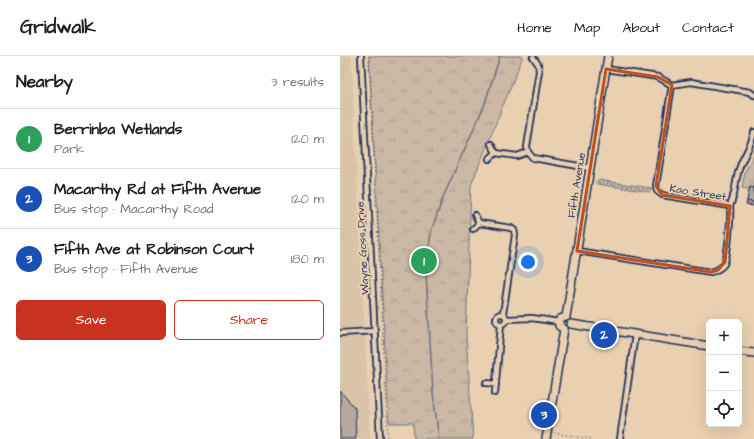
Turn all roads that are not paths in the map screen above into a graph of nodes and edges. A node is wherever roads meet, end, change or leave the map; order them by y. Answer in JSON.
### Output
{"nodes":[{"id":1,"x":361,"y":56,"type":"edge"},
{"id":2,"x":608,"y":56,"type":"edge"},
{"id":3,"x":532,"y":57,"type":"edge"},
{"id":4,"x":606,"y":69,"type":"junction"},
{"id":5,"x":672,"y":85,"type":"junction"},
{"id":6,"x":754,"y":95,"type":"edge"},
{"id":7,"x":754,"y":132,"type":"edge"},
{"id":8,"x":491,"y":144,"type":"dead end"},
{"id":9,"x":528,"y":152,"type":"junction"},
{"id":10,"x":496,"y":153,"type":"junction"},
{"id":11,"x":489,"y":159,"type":"dead end"},
{"id":12,"x":590,"y":168,"type":"junction"},
{"id":13,"x":730,"y":206,"type":"junction"},
{"id":14,"x":475,"y":215,"type":"dead end"},
{"id":15,"x":479,"y":223,"type":"junction"},
{"id":16,"x":473,"y":229,"type":"dead end"},
{"id":17,"x":577,"y":251,"type":"junction"},
{"id":18,"x":503,"y":314,"type":"junction"},
{"id":19,"x":566,"y":317,"type":"junction"},
{"id":20,"x":506,"y":319,"type":"junction"},
{"id":21,"x":558,"y":322,"type":"junction"},
{"id":22,"x":501,"y":324,"type":"junction"},
{"id":23,"x":571,"y":324,"type":"junction"},
{"id":24,"x":564,"y":329,"type":"junction"},
{"id":25,"x":375,"y":331,"type":"junction"},
{"id":26,"x":340,"y":333,"type":"edge"},
{"id":27,"x":635,"y":334,"type":"junction"},
{"id":28,"x":706,"y":346,"type":"edge"},
{"id":29,"x":742,"y":351,"type":"edge"},
{"id":30,"x":754,"y":353,"type":"edge"},
{"id":31,"x":486,"y":383,"type":"dead end"},
{"id":32,"x":496,"y":384,"type":"junction"},
{"id":33,"x":495,"y":393,"type":"dead end"},
{"id":34,"x":380,"y":439,"type":"edge"},
{"id":35,"x":546,"y":439,"type":"edge"},
{"id":36,"x":620,"y":439,"type":"edge"}],
"edges":[{"from":1,"to":25,"type":"street","name":"Wayne Goss Drive"},
{"from":2,"to":4,"type":"street","name":"Fifth Avenue"},
{"from":3,"to":9,"type":"street"},
{"from":4,"to":5,"type":"street"},
{"from":4,"to":12,"type":"street","name":"Fifth Avenue"},
{"from":5,"to":6,"type":"street"},
{"from":5,"to":13,"type":"street","name":"Kao Street"},
{"from":7,"to":13,"type":"street"},
{"from":8,"to":10,"type":"street"},
{"from":9,"to":10,"type":"street"},
{"from":9,"to":12,"type":"street"},
{"from":10,"to":11,"type":"street"},
{"from":12,"to":17,"type":"street","name":"Fifth Avenue"},
{"from":13,"to":17,"type":"street","name":"Kao Street"},
{"from":14,"to":15,"type":"street"},
{"from":15,"to":16,"type":"street"},
{"from":15,"to":18,"type":"street"},
{"from":17,"to":19,"type":"street","name":"Fifth Avenue"},
{"from":18,"to":20,"type":"street"},
{"from":18,"to":22,"type":"street"},
{"from":19,"to":21,"type":"street"},
{"from":19,"to":23,"type":"street"},
{"from":20,"to":21,"type":"street"},
{"from":20,"to":22,"type":"street"},
{"from":21,"to":24,"type":"street"},
{"from":22,"to":32,"type":"street"},
{"from":23,"to":24,"type":"street"},
{"from":23,"to":27,"type":"street"},
{"from":24,"to":35,"type":"street"},
{"from":25,"to":26,"type":"street"},
{"from":25,"to":34,"type":"street","name":"Wayne Goss Drive"},
{"from":27,"to":28,"type":"street"},
{"from":27,"to":36,"type":"street"},
{"from":29,"to":30,"type":"street"},
{"from":31,"to":32,"type":"street"},
{"from":32,"to":33,"type":"street"}]}
